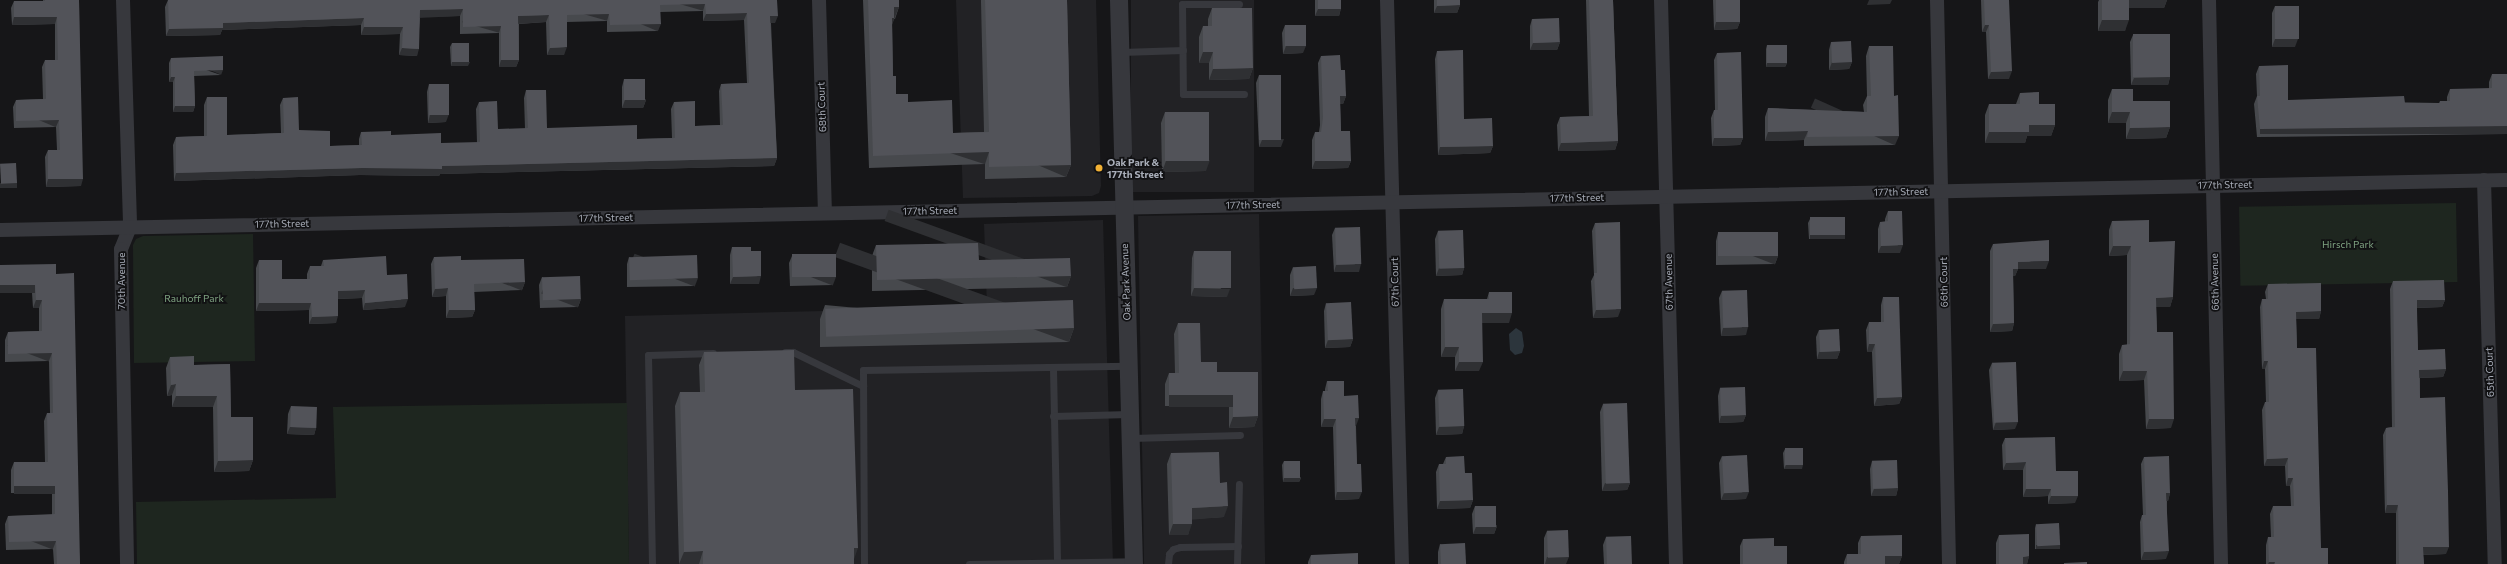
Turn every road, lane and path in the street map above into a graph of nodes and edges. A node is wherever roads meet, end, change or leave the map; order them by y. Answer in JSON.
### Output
{"nodes":[{"id":1,"x":123,"y":0,"type":"edge"},
{"id":2,"x":819,"y":0,"type":"edge"},
{"id":3,"x":1119,"y":0,"type":"edge"},
{"id":4,"x":1387,"y":0,"type":"edge"},
{"id":5,"x":1661,"y":0,"type":"edge"},
{"id":6,"x":1937,"y":0,"type":"edge"},
{"id":7,"x":2209,"y":0,"type":"edge"},
{"id":8,"x":1239,"y":4,"type":"dead end"},
{"id":9,"x":1183,"y":50,"type":"junction"},
{"id":10,"x":1120,"y":52,"type":"junction"},
{"id":11,"x":1244,"y":94,"type":"dead end"},
{"id":12,"x":2484,"y":180,"type":"junction"},
{"id":13,"x":2507,"y":180,"type":"edge"},
{"id":14,"x":2213,"y":186,"type":"junction"},
{"id":15,"x":1942,"y":191,"type":"junction"},
{"id":16,"x":1667,"y":196,"type":"junction"},
{"id":17,"x":1393,"y":202,"type":"junction"},
{"id":18,"x":1124,"y":207,"type":"junction"},
{"id":19,"x":825,"y":213,"type":"junction"},
{"id":20,"x":130,"y":227,"type":"junction"},
{"id":21,"x":0,"y":230,"type":"edge"},
{"id":22,"x":778,"y":352,"type":"edge"},
{"id":23,"x":724,"y":353,"type":"edge"},
{"id":24,"x":1128,"y":366,"type":"junction"},
{"id":25,"x":1053,"y":369,"type":"junction"},
{"id":26,"x":863,"y":386,"type":"junction"},
{"id":27,"x":1130,"y":414,"type":"junction"},
{"id":28,"x":1053,"y":416,"type":"junction"},
{"id":29,"x":1240,"y":435,"type":"dead end"},
{"id":30,"x":1131,"y":438,"type":"junction"},
{"id":31,"x":1239,"y":484,"type":"dead end"},
{"id":32,"x":1238,"y":546,"type":"junction"},
{"id":33,"x":1057,"y":563,"type":"edge"},
{"id":34,"x":1134,"y":563,"type":"edge"},
{"id":35,"x":127,"y":564,"type":"edge"},
{"id":36,"x":652,"y":564,"type":"edge"},
{"id":37,"x":864,"y":564,"type":"edge"},
{"id":38,"x":970,"y":564,"type":"edge"},
{"id":39,"x":1168,"y":564,"type":"edge"},
{"id":40,"x":1237,"y":564,"type":"edge"},
{"id":41,"x":1402,"y":564,"type":"edge"},
{"id":42,"x":1676,"y":564,"type":"edge"},
{"id":43,"x":1949,"y":564,"type":"edge"},
{"id":44,"x":2221,"y":564,"type":"edge"},
{"id":45,"x":2495,"y":564,"type":"edge"}],
"edges":[{"from":1,"to":20,"type":"street","name":"70th Avenue"},
{"from":2,"to":19,"type":"street","name":"68th Court"},
{"from":3,"to":10,"type":"street","name":"Oak Park Avenue"},
{"from":4,"to":17,"type":"street","name":"67th Court"},
{"from":5,"to":16,"type":"street","name":"67th Avenue"},
{"from":6,"to":15,"type":"street","name":"66th Court"},
{"from":7,"to":14,"type":"street","name":"66th Avenue"},
{"from":8,"to":9,"type":"lane"},
{"from":9,"to":10,"type":"lane"},
{"from":9,"to":11,"type":"lane"},
{"from":10,"to":18,"type":"street","name":"Oak Park Avenue"},
{"from":12,"to":13,"type":"street","name":"177th Street"},
{"from":12,"to":14,"type":"street","name":"177th Street"},
{"from":12,"to":45,"type":"street","name":"65th Court"},
{"from":14,"to":15,"type":"street","name":"177th Street"},
{"from":14,"to":44,"type":"street","name":"66th Avenue"},
{"from":15,"to":16,"type":"street","name":"177th Street"},
{"from":15,"to":43,"type":"street","name":"66th Court"},
{"from":16,"to":17,"type":"street","name":"177th Street"},
{"from":16,"to":42,"type":"street","name":"67th Avenue"},
{"from":17,"to":18,"type":"street","name":"177th Street"},
{"from":17,"to":41,"type":"street","name":"67th Court"},
{"from":18,"to":19,"type":"street","name":"177th Street"},
{"from":18,"to":24,"type":"street","name":"Oak Park Avenue"},
{"from":19,"to":20,"type":"street","name":"177th Street"},
{"from":20,"to":21,"type":"street","name":"177th Street"},
{"from":20,"to":35,"type":"street","name":"70th Avenue"},
{"from":22,"to":26,"type":"lane"},
{"from":23,"to":36,"type":"lane"},
{"from":24,"to":25,"type":"lane"},
{"from":24,"to":27,"type":"street","name":"Oak Park Avenue"},
{"from":25,"to":26,"type":"lane"},
{"from":25,"to":28,"type":"lane"},
{"from":26,"to":37,"type":"lane"},
{"from":27,"to":28,"type":"lane"},
{"from":27,"to":30,"type":"street","name":"Oak Park Avenue"},
{"from":28,"to":33,"type":"lane"},
{"from":29,"to":30,"type":"lane"},
{"from":30,"to":34,"type":"street","name":"Oak Park Avenue"},
{"from":31,"to":32,"type":"lane"},
{"from":32,"to":39,"type":"lane"},
{"from":32,"to":40,"type":"lane"},
{"from":33,"to":34,"type":"lane"},
{"from":33,"to":38,"type":"lane"}]}
